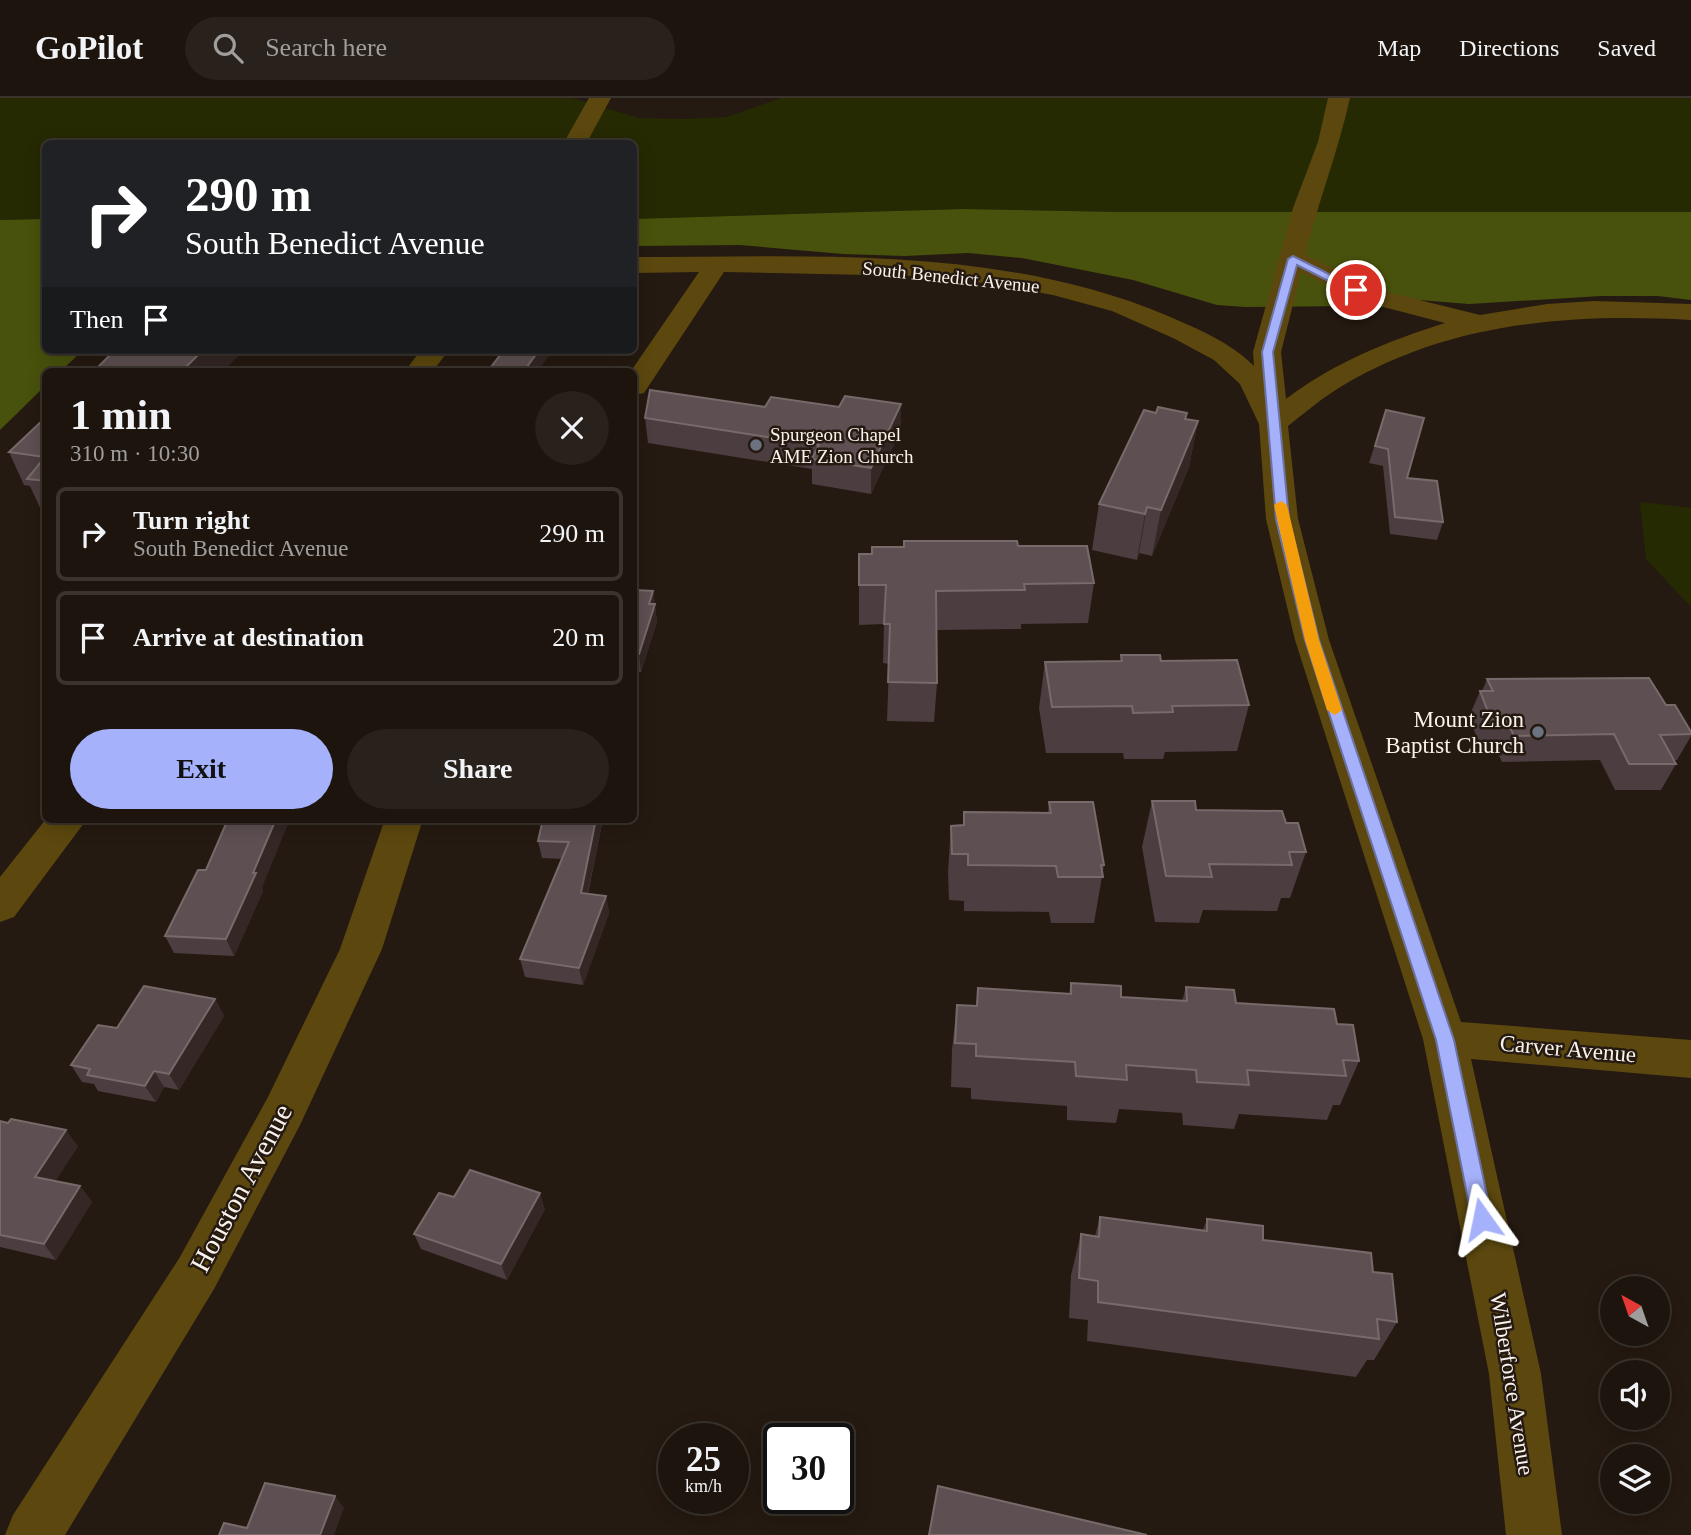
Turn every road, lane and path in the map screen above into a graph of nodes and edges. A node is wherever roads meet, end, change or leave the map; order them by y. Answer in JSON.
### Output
{"nodes":[{"id":1,"x":600,"y":98,"type":"edge"},
{"id":2,"x":1339,"y":98,"type":"edge"},
{"id":3,"x":576,"y":140,"type":"edge"},
{"id":4,"x":1293,"y":259,"type":"junction"},
{"id":5,"x":637,"y":265,"type":"edge"},
{"id":6,"x":716,"y":266,"type":"junction"},
{"id":7,"x":1691,"y":312,"type":"edge"},
{"id":8,"x":1485,"y":321,"type":"junction"},
{"id":9,"x":432,"y":354,"type":"edge"},
{"id":10,"x":421,"y":368,"type":"edge"},
{"id":11,"x":637,"y":383,"type":"edge"},
{"id":12,"x":1273,"y":424,"type":"junction"},
{"id":13,"x":65,"y":823,"type":"edge"},
{"id":14,"x":403,"y":823,"type":"edge"},
{"id":15,"x":0,"y":906,"type":"edge"},
{"id":16,"x":1445,"y":1040,"type":"junction"},
{"id":17,"x":1691,"y":1059,"type":"edge"},
{"id":18,"x":33,"y":1535,"type":"edge"},
{"id":19,"x":1534,"y":1535,"type":"edge"}],
"edges":[{"from":1,"to":3,"type":"street"},
{"from":2,"to":4,"type":"street","name":"Wilberforce Avenue"},
{"from":4,"to":8,"type":"street"},
{"from":4,"to":12,"type":"street","name":"Wilberforce Avenue"},
{"from":5,"to":6,"type":"street","name":"South Benedict Avenue"},
{"from":6,"to":11,"type":"street"},
{"from":6,"to":12,"type":"street","name":"South Benedict Avenue"},
{"from":7,"to":8,"type":"street"},
{"from":8,"to":12,"type":"street"},
{"from":9,"to":10,"type":"street"},
{"from":12,"to":16,"type":"street","name":"Wilberforce Avenue"},
{"from":13,"to":15,"type":"street"},
{"from":14,"to":18,"type":"street","name":"Houston Avenue"},
{"from":16,"to":17,"type":"street","name":"Carver Avenue"},
{"from":16,"to":19,"type":"street","name":"Wilberforce Avenue"}]}
